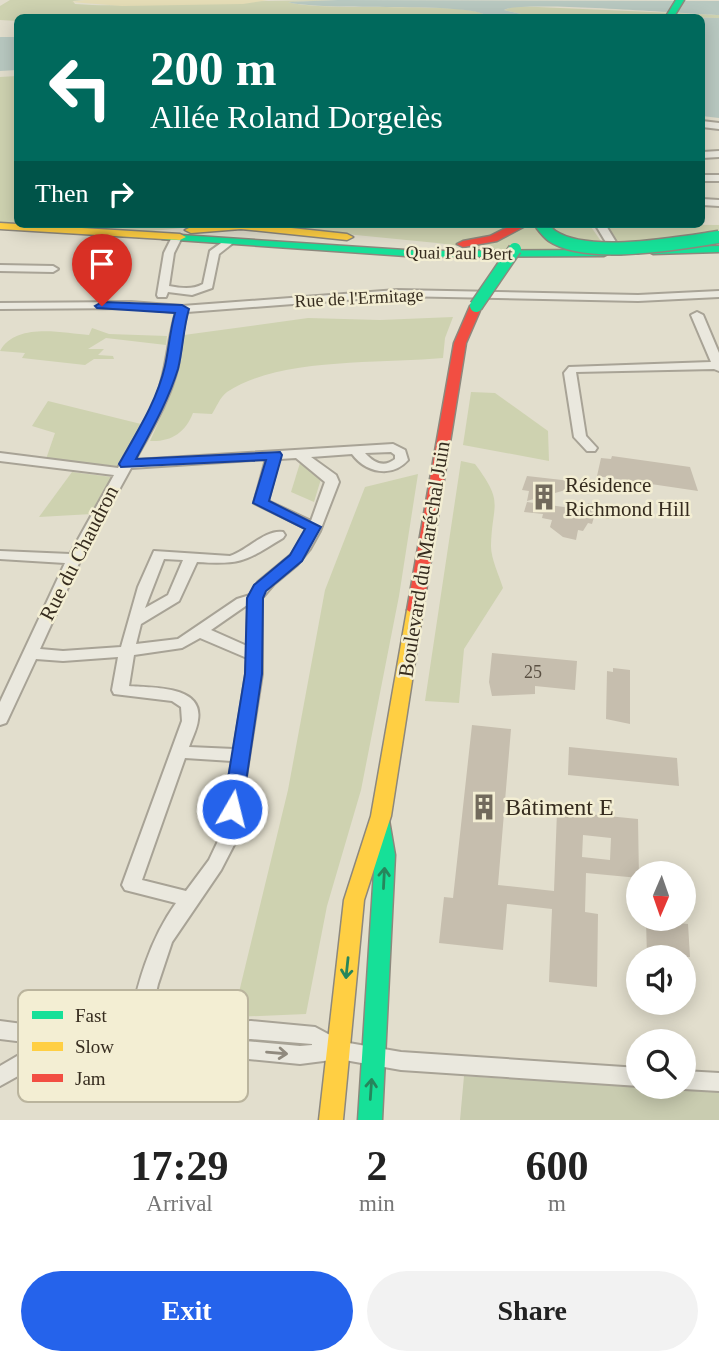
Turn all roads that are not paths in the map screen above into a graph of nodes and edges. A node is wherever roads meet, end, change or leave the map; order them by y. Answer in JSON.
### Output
{"nodes":[{"id":1,"x":28,"y":228,"type":"edge"},
{"id":2,"x":218,"y":228,"type":"edge"},
{"id":3,"x":251,"y":228,"type":"edge"},
{"id":4,"x":515,"y":228,"type":"edge"},
{"id":5,"x":529,"y":228,"type":"edge"},
{"id":6,"x":544,"y":228,"type":"edge"},
{"id":7,"x":602,"y":228,"type":"edge"},
{"id":8,"x":294,"y":232,"type":"junction"},
{"id":9,"x":719,"y":237,"type":"edge"},
{"id":10,"x":165,"y":238,"type":"junction"},
{"id":11,"x":230,"y":241,"type":"junction"},
{"id":12,"x":719,"y":243,"type":"edge"},
{"id":13,"x":349,"y":244,"type":"junction"},
{"id":14,"x":719,"y":249,"type":"edge"},
{"id":15,"x":616,"y":251,"type":"junction"},
{"id":16,"x":0,"y":268,"type":"edge"},
{"id":17,"x":52,"y":270,"type":"dead end"},
{"id":18,"x":163,"y":288,"type":"junction"},
{"id":19,"x":719,"y":294,"type":"edge"},
{"id":20,"x":0,"y":306,"type":"edge"},
{"id":21,"x":158,"y":306,"type":"junction"},
{"id":22,"x":182,"y":309,"type":"junction"},
{"id":23,"x":697,"y":315,"type":"dead end"},
{"id":24,"x":719,"y":366,"type":"edge"},
{"id":25,"x":591,"y":448,"type":"dead end"},
{"id":26,"x":356,"y":450,"type":"dead end"},
{"id":27,"x":299,"y":454,"type":"junction"},
{"id":28,"x":274,"y":455,"type":"junction"},
{"id":29,"x":0,"y":457,"type":"edge"},
{"id":30,"x":123,"y":468,"type":"junction"},
{"id":31,"x":314,"y":527,"type":"junction"},
{"id":32,"x":278,"y":535,"type":"dead end"},
{"id":33,"x":0,"y":555,"type":"edge"},
{"id":34,"x":192,"y":557,"type":"junction"},
{"id":35,"x":75,"y":559,"type":"junction"},
{"id":36,"x":255,"y":598,"type":"junction"},
{"id":37,"x":135,"y":621,"type":"junction"},
{"id":38,"x":201,"y":632,"type":"junction"},
{"id":39,"x":127,"y":651,"type":"junction"},
{"id":40,"x":30,"y":653,"type":"junction"},
{"id":41,"x":255,"y":656,"type":"junction"},
{"id":42,"x":0,"y":719,"type":"edge"},
{"id":43,"x":178,"y":752,"type":"junction"},
{"id":44,"x":240,"y":755,"type":"junction"},
{"id":45,"x":381,"y":816,"type":"junction"},
{"id":46,"x":189,"y":899,"type":"junction"},
{"id":47,"x":149,"y":990,"type":"edge"},
{"id":48,"x":0,"y":1030,"type":"edge"},
{"id":49,"x":18,"y":1032,"type":"edge"},
{"id":50,"x":248,"y":1050,"type":"edge"},
{"id":51,"x":339,"y":1050,"type":"junction"},
{"id":52,"x":373,"y":1058,"type":"junction"},
{"id":53,"x":18,"y":1067,"type":"edge"},
{"id":54,"x":626,"y":1076,"type":"edge"},
{"id":55,"x":0,"y":1077,"type":"edge"},
{"id":56,"x":696,"y":1081,"type":"edge"},
{"id":57,"x":719,"y":1082,"type":"edge"},
{"id":58,"x":331,"y":1120,"type":"edge"},
{"id":59,"x":370,"y":1120,"type":"edge"}],
"edges":[{"from":1,"to":10,"type":"main road","name":"Quai Paul Bert"},
{"from":2,"to":10,"type":"main road"},
{"from":3,"to":8,"type":"main road"},
{"from":4,"to":13,"type":"main road"},
{"from":5,"to":45,"type":"main road","name":"Boulevard du Maréchal Juin","bridge":true},
{"from":6,"to":9,"type":"main road","bridge":true},
{"from":7,"to":15,"type":"street"},
{"from":8,"to":11,"type":"main road"},
{"from":8,"to":13,"type":"main road"},
{"from":10,"to":11,"type":"main road","name":"Quai Paul Bert"},
{"from":10,"to":18,"type":"street"},
{"from":11,"to":13,"type":"main road","name":"Quai Paul Bert"},
{"from":11,"to":18,"type":"street"},
{"from":12,"to":15,"type":"main road","name":"Quai Paul Bert"},
{"from":13,"to":15,"type":"main road","name":"Quai Paul Bert"},
{"from":14,"to":15,"type":"main road","name":"Quai Paul Bert"},
{"from":16,"to":17,"type":"street"},
{"from":18,"to":21,"type":"street"},
{"from":19,"to":22,"type":"street","name":"Rue de l'Ermitage"},
{"from":20,"to":21,"type":"street","name":"Rue de l'Ermitage"},
{"from":21,"to":22,"type":"street","name":"Rue de l'Ermitage"},
{"from":22,"to":30,"type":"street","name":"Rue du Chaudron"},
{"from":23,"to":24,"type":"street"},
{"from":24,"to":25,"type":"street"},
{"from":26,"to":27,"type":"street"},
{"from":27,"to":28,"type":"street"},
{"from":27,"to":31,"type":"street"},
{"from":28,"to":30,"type":"street"},
{"from":28,"to":31,"type":"street"},
{"from":29,"to":30,"type":"street"},
{"from":30,"to":35,"type":"street","name":"Rue du Chaudron"},
{"from":31,"to":36,"type":"street"},
{"from":32,"to":34,"type":"street"},
{"from":33,"to":35,"type":"street"},
{"from":34,"to":37,"type":"street"},
{"from":34,"to":37,"type":"street"},
{"from":35,"to":40,"type":"street","name":"Rue du Chaudron"},
{"from":36,"to":38,"type":"street"},
{"from":36,"to":41,"type":"street"},
{"from":37,"to":39,"type":"street"},
{"from":38,"to":39,"type":"street"},
{"from":38,"to":41,"type":"street"},
{"from":39,"to":40,"type":"street"},
{"from":39,"to":43,"type":"street"},
{"from":40,"to":42,"type":"street","name":"Rue du Chaudron"},
{"from":41,"to":44,"type":"street"},
{"from":43,"to":44,"type":"street"},
{"from":43,"to":46,"type":"street"},
{"from":44,"to":46,"type":"street"},
{"from":45,"to":51,"type":"main road","name":"Boulevard du Maréchal Juin","one_way":true},
{"from":52,"to":45,"type":"main road","name":"Boulevard du Maréchal Juin","one_way":true},
{"from":46,"to":47,"type":"street"},
{"from":48,"to":49,"type":"street"},
{"from":50,"to":51,"type":"street"},
{"from":51,"to":52,"type":"street"},
{"from":51,"to":58,"type":"main road","name":"Boulevard du Maréchal Juin"},
{"from":52,"to":54,"type":"street"},
{"from":59,"to":52,"type":"main road","name":"Boulevard du Maréchal Juin","one_way":true},
{"from":53,"to":55,"type":"street"},
{"from":56,"to":57,"type":"street"}]}
